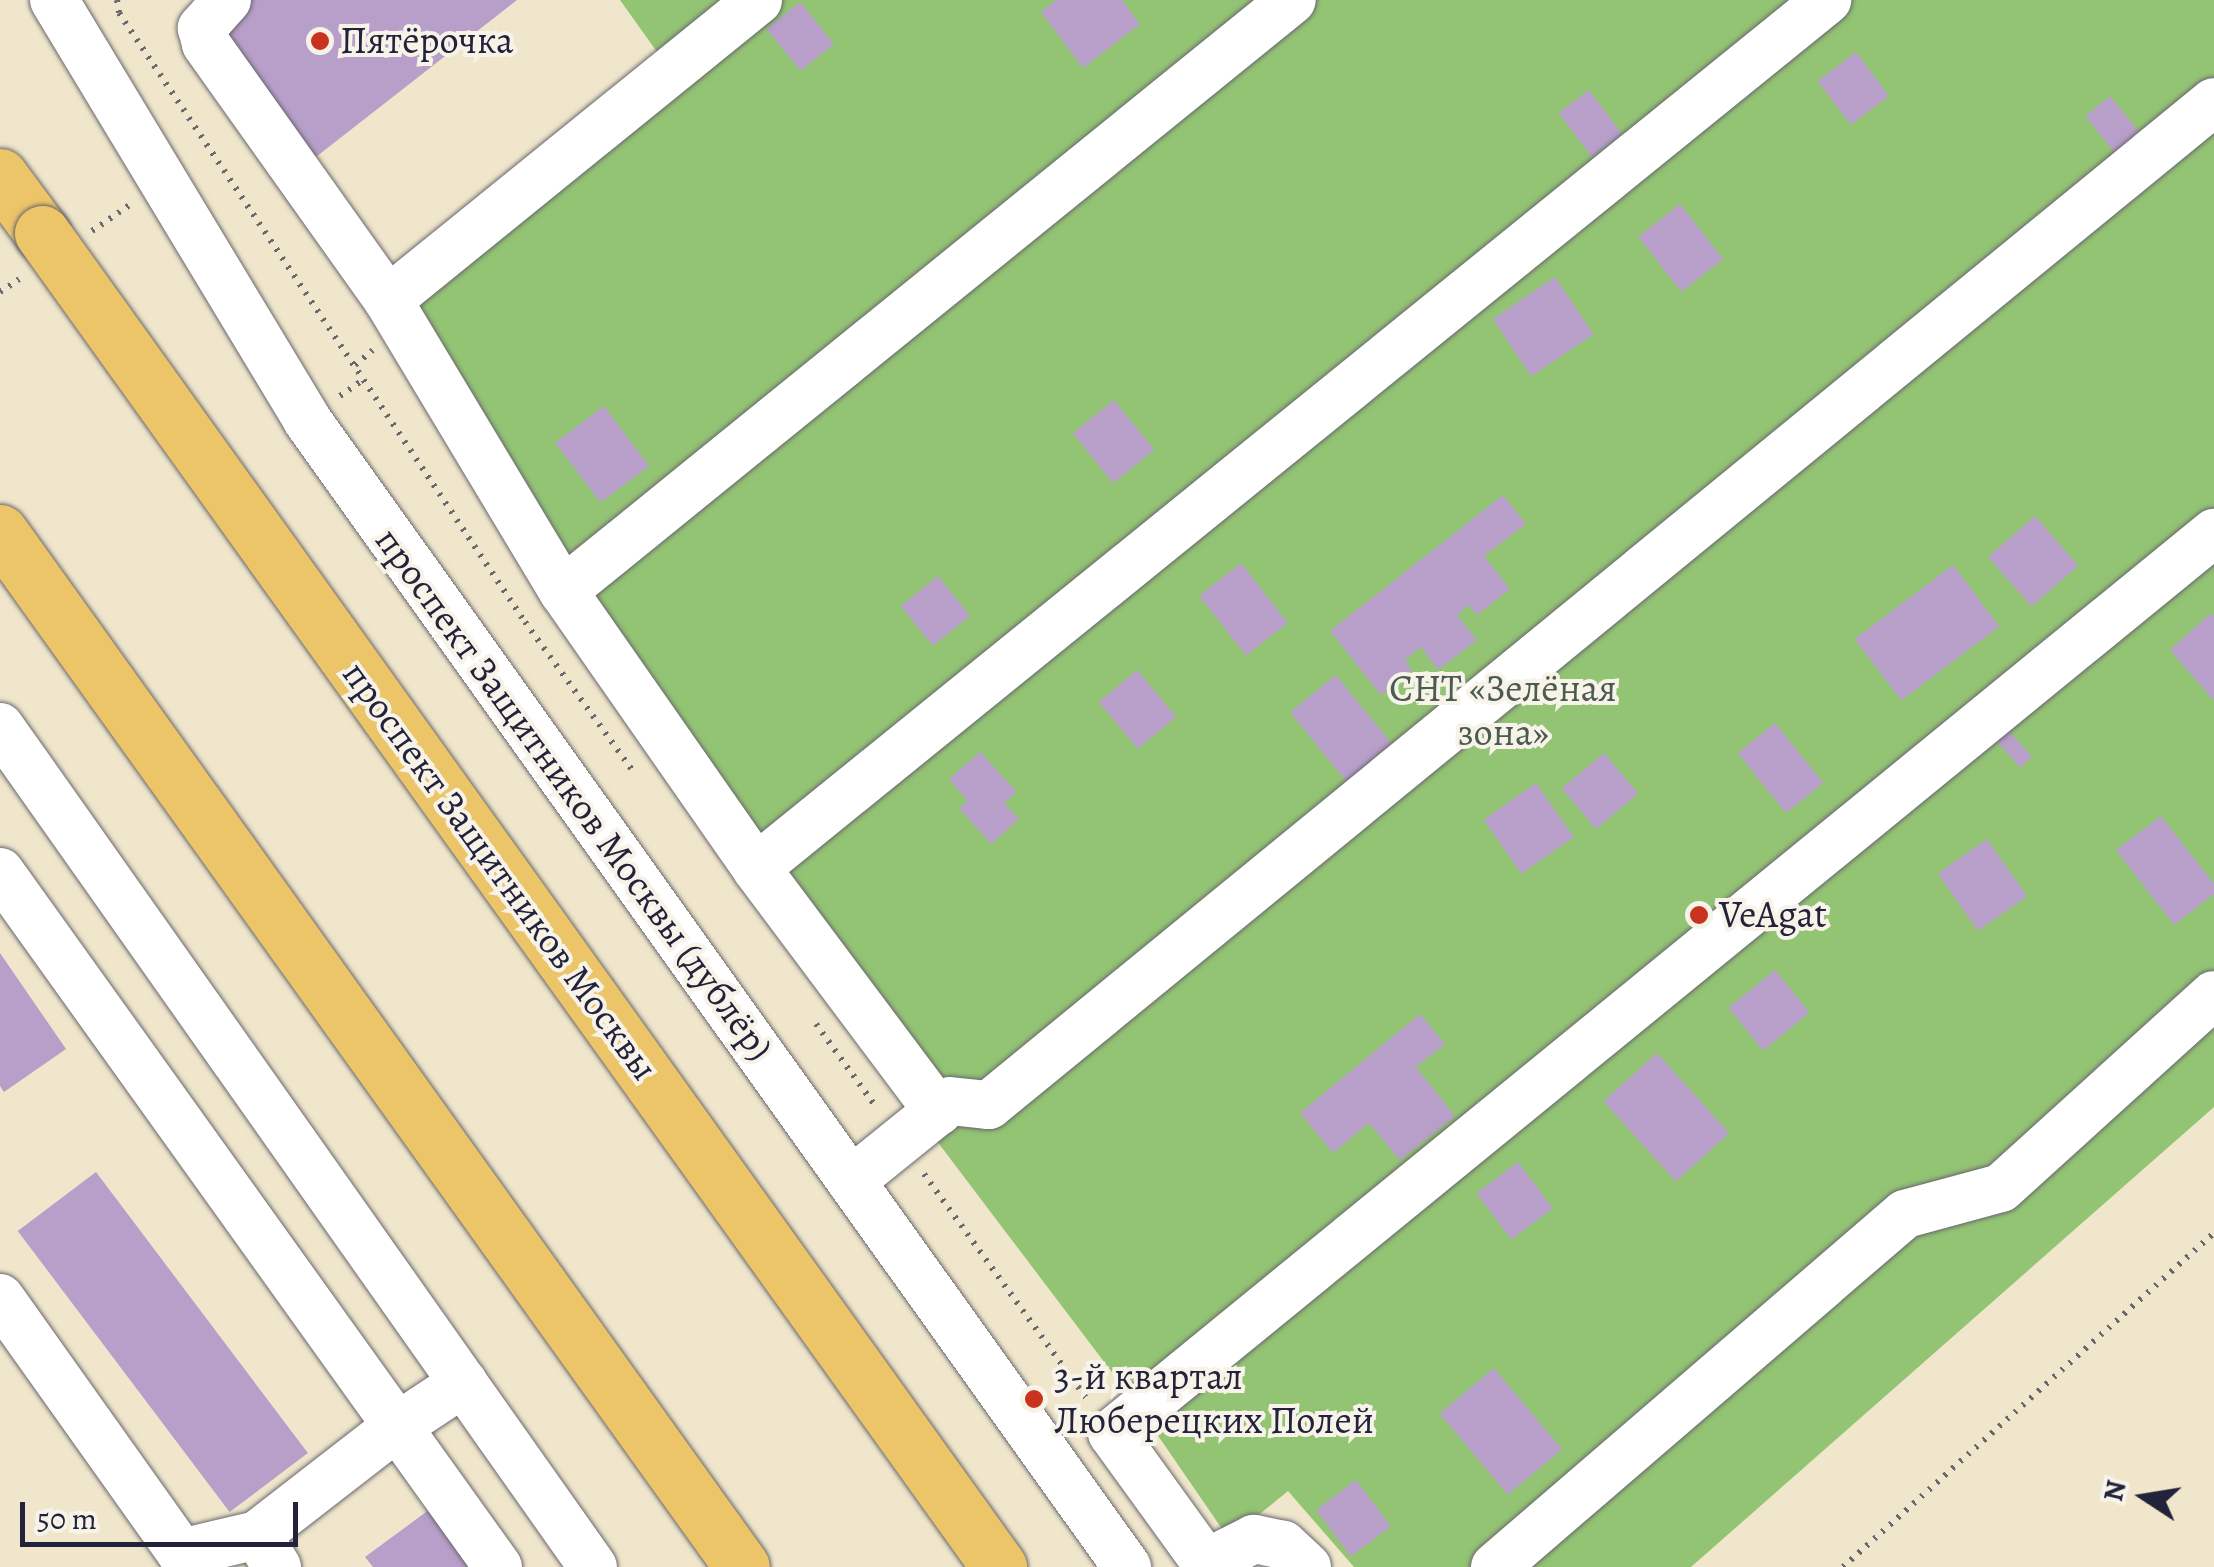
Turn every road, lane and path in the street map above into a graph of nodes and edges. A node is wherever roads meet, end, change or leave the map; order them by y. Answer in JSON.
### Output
{"nodes":[{"id":1,"x":54,"y":0,"type":"edge"},
{"id":2,"x":227,"y":0,"type":"edge"},
{"id":3,"x":758,"y":0,"type":"edge"},
{"id":4,"x":1292,"y":0,"type":"edge"},
{"id":5,"x":1827,"y":0,"type":"edge"},
{"id":6,"x":2214,"y":102,"type":"edge"},
{"id":7,"x":0,"y":176,"type":"edge"},
{"id":8,"x":388,"y":300,"type":"junction"},
{"id":9,"x":0,"y":532,"type":"edge"},
{"id":10,"x":2214,"y":533,"type":"edge"},
{"id":11,"x":563,"y":591,"type":"junction"},
{"id":12,"x":0,"y":727,"type":"edge"},
{"id":13,"x":756,"y":868,"type":"junction"},
{"id":14,"x":0,"y":872,"type":"edge"},
{"id":15,"x":2214,"y":994,"type":"edge"},
{"id":16,"x":938,"y":1111,"type":"junction"},
{"id":17,"x":919,"y":1167,"type":"dead end"},
{"id":18,"x":851,"y":1181,"type":"junction"},
{"id":19,"x":2214,"y":1233,"type":"edge"},
{"id":20,"x":0,"y":1298,"type":"edge"},
{"id":21,"x":463,"y":1383,"type":"junction"},
{"id":22,"x":395,"y":1428,"type":"junction"},
{"id":23,"x":1112,"y":1433,"type":"junction"},
{"id":24,"x":267,"y":1551,"type":"edge"},
{"id":25,"x":1181,"y":1557,"type":"edge"},
{"id":26,"x":172,"y":1560,"type":"edge"},
{"id":27,"x":498,"y":1567,"type":"edge"},
{"id":28,"x":593,"y":1567,"type":"edge"},
{"id":29,"x":742,"y":1567,"type":"edge"},
{"id":30,"x":999,"y":1567,"type":"edge"},
{"id":31,"x":1127,"y":1567,"type":"edge"},
{"id":32,"x":1307,"y":1567,"type":"edge"},
{"id":33,"x":1495,"y":1567,"type":"edge"},
{"id":34,"x":1842,"y":1567,"type":"edge"}],
"edges":[{"from":1,"to":18,"type":"street","name":"проспект Защитников Москвы (дублёр)"},
{"from":2,"to":8,"type":"street"},
{"from":3,"to":8,"type":"street"},
{"from":4,"to":11,"type":"street"},
{"from":5,"to":13,"type":"street"},
{"from":6,"to":16,"type":"street"},
{"from":7,"to":30,"type":"main road","name":"проспект Защитников Москвы","bridge":true},
{"from":8,"to":11,"type":"street"},
{"from":9,"to":29,"type":"main road"},
{"from":10,"to":23,"type":"street"},
{"from":11,"to":13,"type":"street"},
{"from":12,"to":21,"type":"street"},
{"from":13,"to":16,"type":"street"},
{"from":14,"to":22,"type":"street"},
{"from":15,"to":33,"type":"street"},
{"from":16,"to":18,"type":"street"},
{"from":17,"to":23,"type":"path"},
{"from":18,"to":31,"type":"street","name":"проспект Защитников Москвы (дублёр)"},
{"from":19,"to":34,"type":"path"},
{"from":20,"to":26,"type":"street"},
{"from":21,"to":22,"type":"street"},
{"from":21,"to":28,"type":"street"},
{"from":22,"to":24,"type":"street"},
{"from":22,"to":27,"type":"street"},
{"from":23,"to":25,"type":"street"},
{"from":24,"to":26,"type":"street"},
{"from":25,"to":32,"type":"street"}]}
